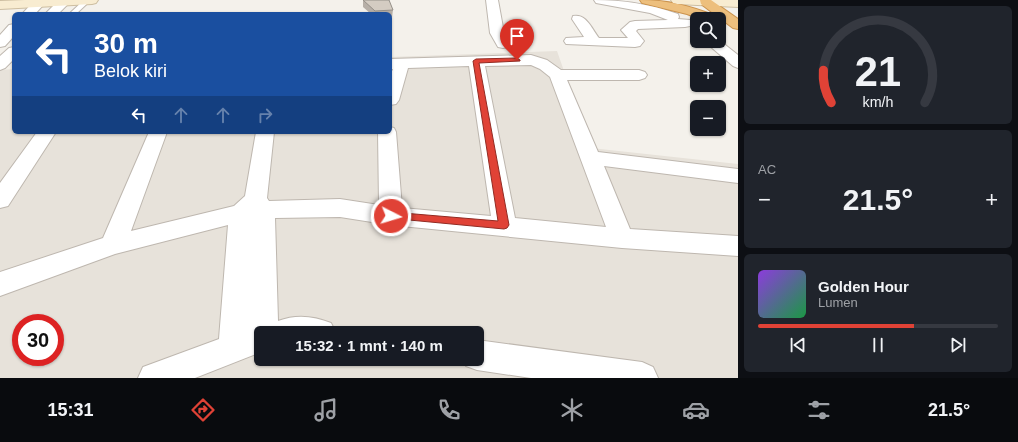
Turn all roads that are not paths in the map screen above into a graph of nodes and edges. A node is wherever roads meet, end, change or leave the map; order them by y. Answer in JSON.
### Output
{"nodes":[{"id":1,"x":88,"y":0,"type":"edge"},
{"id":2,"x":92,"y":0,"type":"edge"},
{"id":3,"x":492,"y":0,"type":"edge"},
{"id":4,"x":600,"y":0,"type":"edge"},
{"id":5,"x":646,"y":0,"type":"edge"},
{"id":6,"x":677,"y":0,"type":"edge"},
{"id":7,"x":701,"y":1,"type":"edge"},
{"id":8,"x":64,"y":2,"type":"junction"},
{"id":9,"x":39,"y":3,"type":"junction"},
{"id":10,"x":738,"y":3,"type":"edge"},
{"id":11,"x":0,"y":5,"type":"edge"},
{"id":12,"x":30,"y":12,"type":"edge"},
{"id":13,"x":53,"y":12,"type":"edge"},
{"id":14,"x":74,"y":12,"type":"edge"},
{"id":15,"x":694,"y":12,"type":"edge"},
{"id":16,"x":712,"y":12,"type":"edge"},
{"id":17,"x":578,"y":19,"type":"dead end"},
{"id":18,"x":685,"y":23,"type":"junction"},
{"id":19,"x":726,"y":25,"type":"edge"},
{"id":20,"x":738,"y":25,"type":"edge"},
{"id":21,"x":690,"y":26,"type":"edge"},
{"id":22,"x":726,"y":28,"type":"edge"},
{"id":23,"x":12,"y":30,"type":"edge"},
{"id":24,"x":738,"y":35,"type":"edge"},
{"id":25,"x":571,"y":41,"type":"dead end"},
{"id":26,"x":595,"y":42,"type":"junction"},
{"id":27,"x":0,"y":43,"type":"edge"},
{"id":28,"x":503,"y":44,"type":"dead end"},
{"id":29,"x":720,"y":48,"type":"edge"},
{"id":30,"x":12,"y":53,"type":"edge"},
{"id":31,"x":476,"y":61,"type":"junction"},
{"id":32,"x":738,"y":63,"type":"edge"},
{"id":33,"x":396,"y":64,"type":"edge"},
{"id":34,"x":0,"y":66,"type":"edge"},
{"id":35,"x":557,"y":75,"type":"junction"},
{"id":36,"x":639,"y":76,"type":"dead end"},
{"id":37,"x":392,"y":88,"type":"edge"},
{"id":38,"x":46,"y":134,"type":"edge"},
{"id":39,"x":157,"y":134,"type":"edge"},
{"id":40,"x":265,"y":134,"type":"edge"},
{"id":41,"x":387,"y":134,"type":"edge"},
{"id":42,"x":590,"y":158,"type":"junction"},
{"id":43,"x":738,"y":176,"type":"edge"},
{"id":44,"x":0,"y":200,"type":"edge"},
{"id":45,"x":254,"y":207,"type":"junction"},
{"id":46,"x":391,"y":216,"type":"junction"},
{"id":47,"x":504,"y":225,"type":"junction"},
{"id":48,"x":622,"y":238,"type":"junction"},
{"id":49,"x":113,"y":245,"type":"junction"},
{"id":50,"x":738,"y":246,"type":"edge"},
{"id":51,"x":0,"y":284,"type":"edge"},
{"id":52,"x":263,"y":326,"type":"edge"},
{"id":53,"x":254,"y":341,"type":"edge"},
{"id":54,"x":233,"y":349,"type":"junction"},
{"id":55,"x":484,"y":356,"type":"edge"},
{"id":56,"x":154,"y":378,"type":"edge"},
{"id":57,"x":642,"y":378,"type":"edge"}],
"edges":[{"from":1,"to":2,"type":"street"},
{"from":1,"to":8,"type":"street"},
{"from":1,"to":14,"type":"lane"},
{"from":3,"to":28,"type":"street"},
{"from":4,"to":18,"type":"street"},
{"from":5,"to":15,"type":"highway"},
{"from":6,"to":7,"type":"street"},
{"from":7,"to":10,"type":"street"},
{"from":7,"to":16,"type":"highway"},
{"from":7,"to":20,"type":"highway"},
{"from":8,"to":9,"type":"street"},
{"from":8,"to":13,"type":"street"},
{"from":9,"to":11,"type":"street"},
{"from":9,"to":12,"type":"street"},
{"from":17,"to":26,"type":"street"},
{"from":18,"to":21,"type":"street"},
{"from":18,"to":26,"type":"street"},
{"from":19,"to":24,"type":"highway"},
{"from":22,"to":24,"type":"highway"},
{"from":23,"to":27,"type":"street"},
{"from":25,"to":26,"type":"street"},
{"from":29,"to":32,"type":"street"},
{"from":30,"to":34,"type":"street"},
{"from":31,"to":33,"type":"street"},
{"from":31,"to":35,"type":"street"},
{"from":31,"to":47,"type":"street"},
{"from":33,"to":37,"type":"street"},
{"from":35,"to":36,"type":"street"},
{"from":35,"to":42,"type":"street"},
{"from":38,"to":44,"type":"street"},
{"from":39,"to":49,"type":"street"},
{"from":40,"to":45,"type":"street"},
{"from":41,"to":46,"type":"street"},
{"from":42,"to":43,"type":"street"},
{"from":42,"to":48,"type":"street"},
{"from":45,"to":46,"type":"street"},
{"from":45,"to":49,"type":"street"},
{"from":45,"to":52,"type":"street"},
{"from":45,"to":54,"type":"street"},
{"from":46,"to":47,"type":"street"},
{"from":47,"to":48,"type":"street"},
{"from":48,"to":50,"type":"street"},
{"from":49,"to":51,"type":"street"},
{"from":53,"to":54,"type":"street"},
{"from":54,"to":56,"type":"street"},
{"from":55,"to":57,"type":"street"}]}
